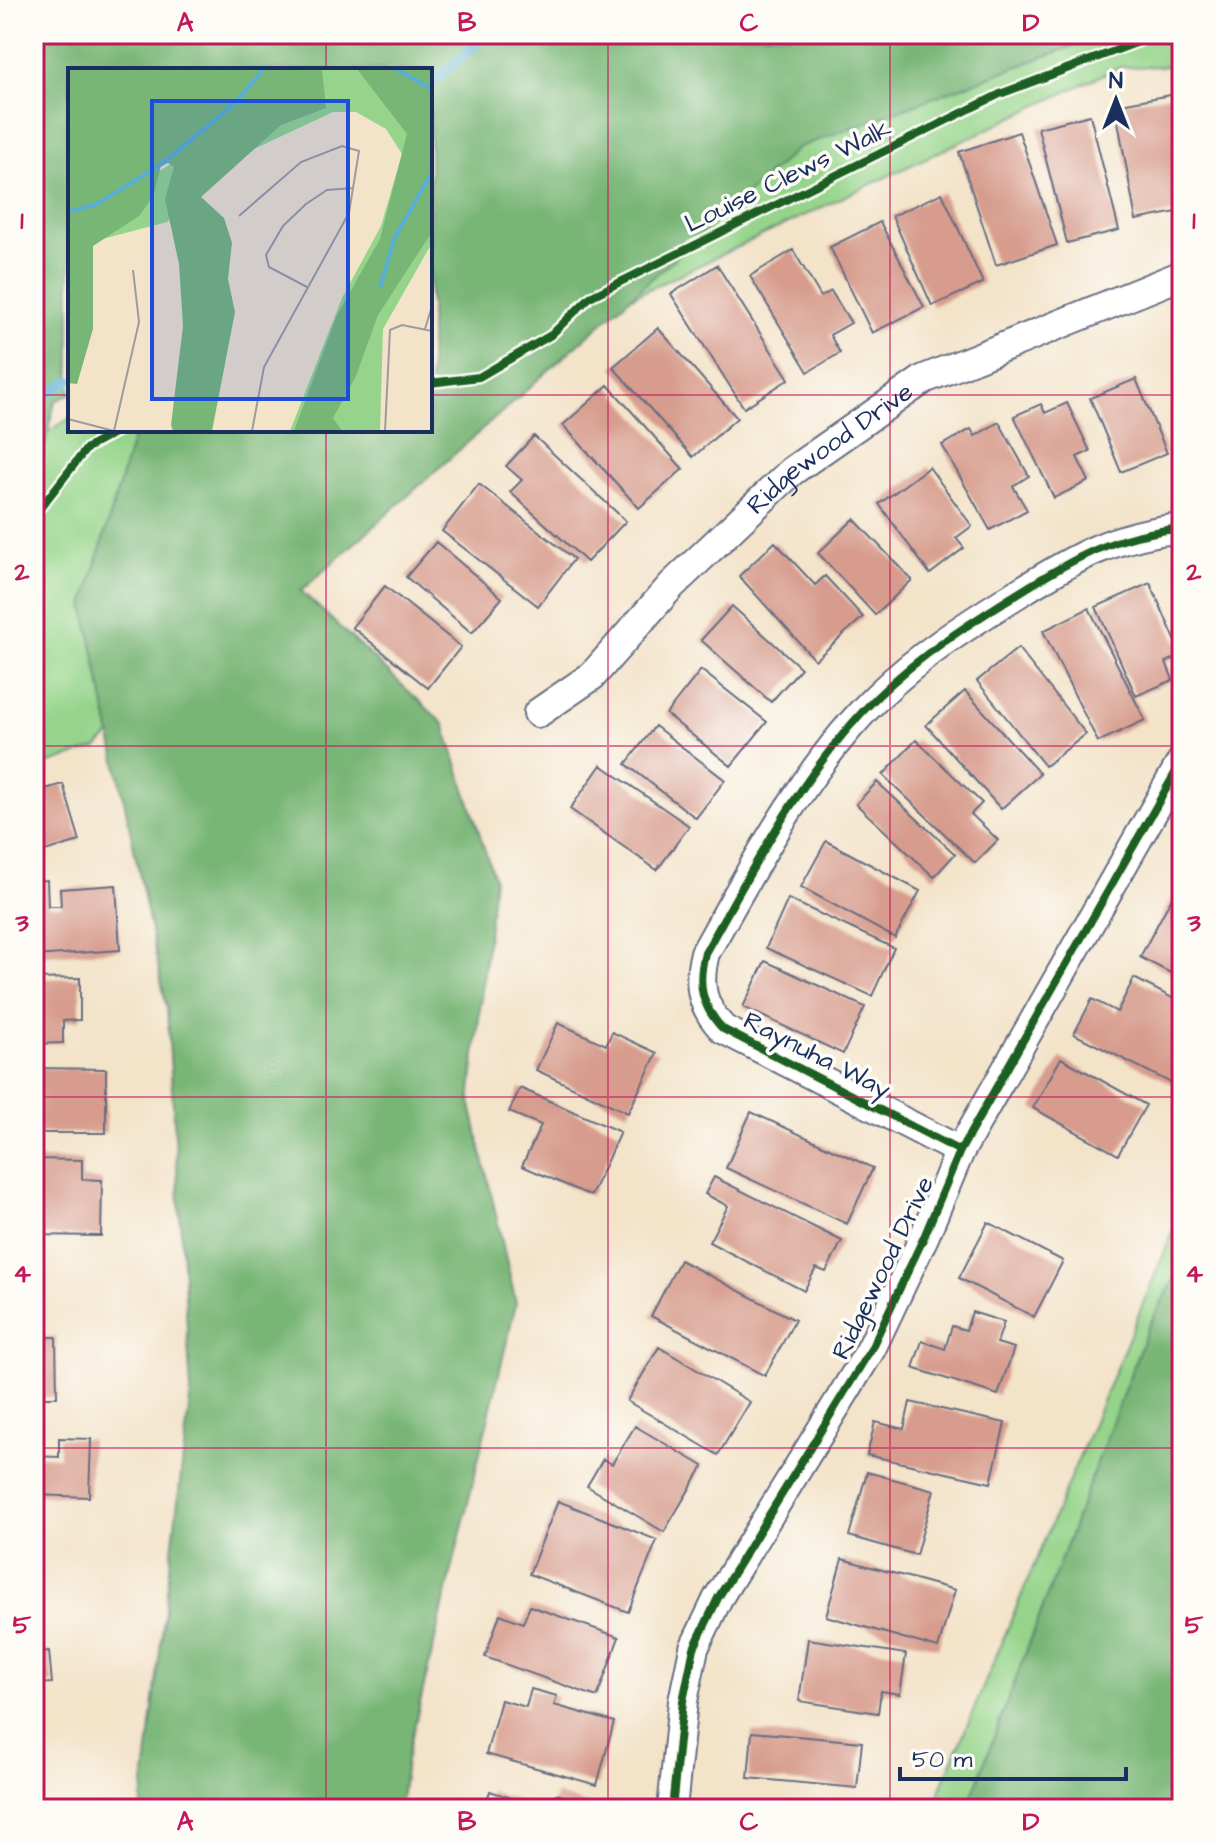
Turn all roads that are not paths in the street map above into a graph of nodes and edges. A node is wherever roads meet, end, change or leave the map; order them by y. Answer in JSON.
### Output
{"nodes":[{"id":1,"x":1182,"y":275,"type":"edge"},
{"id":2,"x":1182,"y":528,"type":"edge"},
{"id":3,"x":538,"y":713,"type":"dead end"},
{"id":4,"x":1182,"y":761,"type":"edge"},
{"id":5,"x":960,"y":1151,"type":"junction"},
{"id":6,"x":672,"y":1809,"type":"edge"}],
"edges":[{"from":1,"to":3,"type":"street","name":"Ridgewood Drive"},
{"from":2,"to":5,"type":"street","name":"Raynuha Way"},
{"from":4,"to":5,"type":"street","name":"Ridgewood Drive"},
{"from":5,"to":6,"type":"street","name":"Ridgewood Drive"}]}
